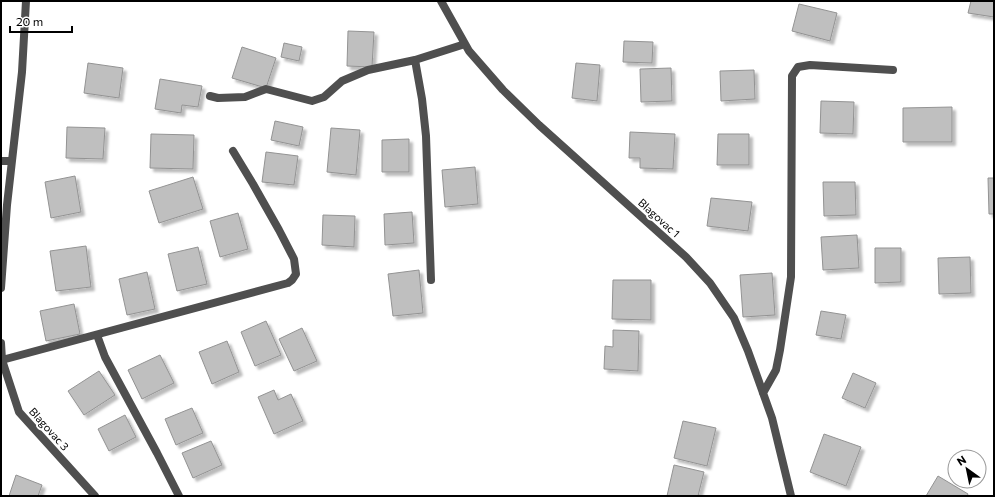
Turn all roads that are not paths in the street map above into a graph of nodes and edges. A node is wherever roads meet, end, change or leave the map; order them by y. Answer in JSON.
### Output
{"nodes":[{"id":1,"x":26,"y":1,"type":"edge"},
{"id":2,"x":441,"y":1,"type":"edge"},
{"id":3,"x":465,"y":44,"type":"junction"},
{"id":4,"x":415,"y":60,"type":"junction"},
{"id":5,"x":893,"y":70,"type":"dead end"},
{"id":6,"x":210,"y":96,"type":"dead end"},
{"id":7,"x":233,"y":151,"type":"dead end"},
{"id":8,"x":1,"y":161,"type":"edge"},
{"id":9,"x":12,"y":161,"type":"junction"},
{"id":10,"x":431,"y":280,"type":"dead end"},
{"id":11,"x":1,"y":288,"type":"edge"},
{"id":12,"x":97,"y":335,"type":"junction"},
{"id":13,"x":1,"y":342,"type":"edge"},
{"id":14,"x":2,"y":360,"type":"junction"},
{"id":15,"x":763,"y":393,"type":"junction"},
{"id":16,"x":95,"y":496,"type":"edge"},
{"id":17,"x":179,"y":496,"type":"edge"},
{"id":18,"x":791,"y":496,"type":"edge"}],
"edges":[{"from":1,"to":9,"type":"street"},
{"from":2,"to":3,"type":"street","name":"Blagovac 1"},
{"from":3,"to":4,"type":"street"},
{"from":3,"to":15,"type":"street","name":"Blagovac 1"},
{"from":4,"to":6,"type":"street"},
{"from":4,"to":10,"type":"street"},
{"from":5,"to":15,"type":"street"},
{"from":7,"to":12,"type":"street"},
{"from":8,"to":9,"type":"street"},
{"from":9,"to":11,"type":"street"},
{"from":12,"to":14,"type":"street"},
{"from":12,"to":17,"type":"street"},
{"from":13,"to":14,"type":"street","name":"Blagovac 3"},
{"from":14,"to":16,"type":"street","name":"Blagovac 3"},
{"from":15,"to":18,"type":"street","name":"Blagovac 1"}]}
